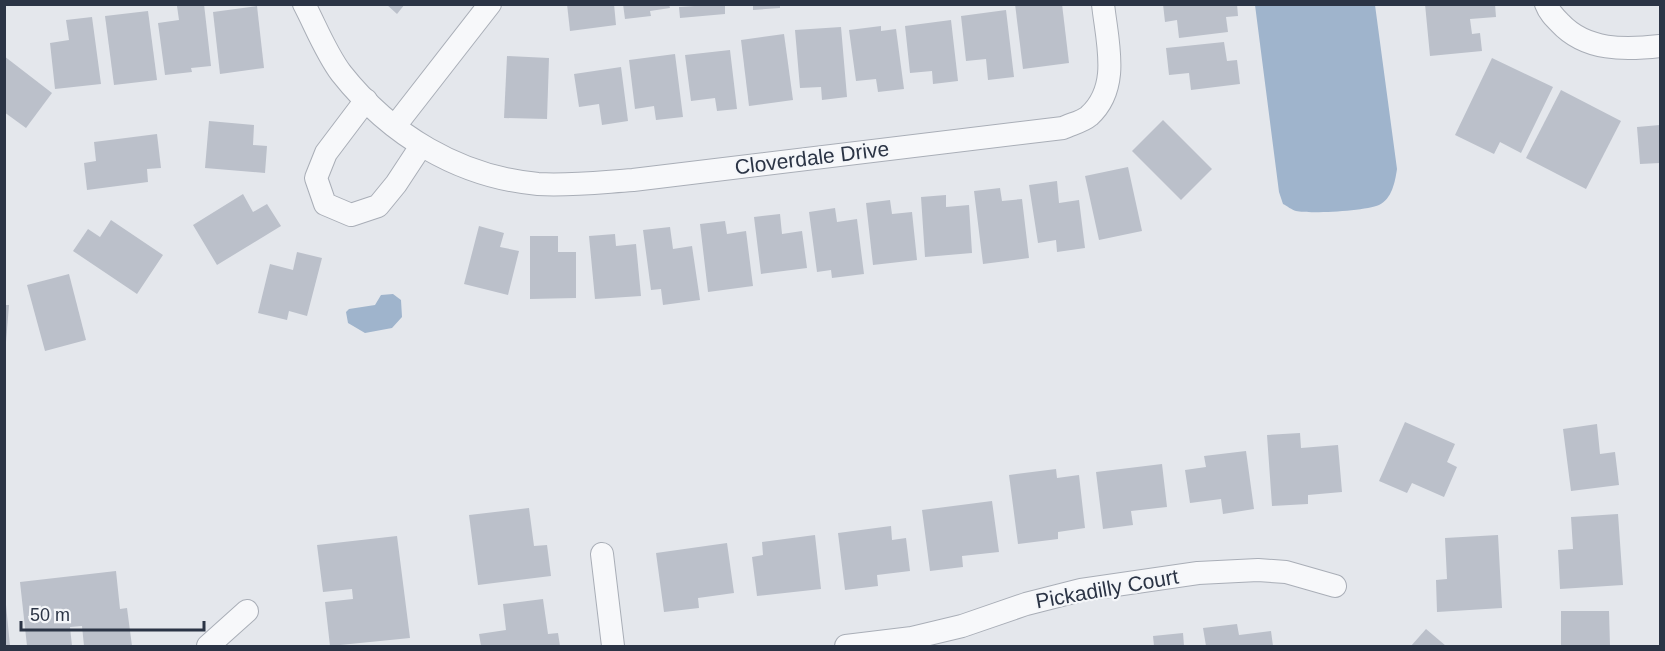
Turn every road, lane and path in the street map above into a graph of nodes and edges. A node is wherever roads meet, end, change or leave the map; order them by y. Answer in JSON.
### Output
{"nodes":[{"id":1,"x":304,"y":4,"type":"edge"},
{"id":2,"x":490,"y":4,"type":"edge"},
{"id":3,"x":1103,"y":4,"type":"edge"},
{"id":4,"x":1546,"y":4,"type":"edge"},
{"id":5,"x":1660,"y":46,"type":"edge"},
{"id":6,"x":366,"y":100,"type":"junction"},
{"id":7,"x":395,"y":126,"type":"junction"},
{"id":8,"x":421,"y":146,"type":"junction"},
{"id":9,"x":602,"y":554,"type":"dead end"},
{"id":10,"x":1335,"y":586,"type":"dead end"},
{"id":11,"x":247,"y":611,"type":"dead end"},
{"id":12,"x":208,"y":646,"type":"edge"},
{"id":13,"x":613,"y":646,"type":"edge"},
{"id":14,"x":846,"y":646,"type":"edge"}],
"edges":[{"from":1,"to":6,"type":"street","name":"Cloverdale Drive"},
{"from":2,"to":7,"type":"street"},
{"from":3,"to":8,"type":"street","name":"Cloverdale Drive"},
{"from":4,"to":5,"type":"street"},
{"from":6,"to":7,"type":"street","name":"Cloverdale Drive"},
{"from":6,"to":8,"type":"street"},
{"from":7,"to":8,"type":"street","name":"Cloverdale Drive"},
{"from":9,"to":13,"type":"street"},
{"from":10,"to":14,"type":"street","name":"Pickadilly Court"},
{"from":11,"to":12,"type":"street"}]}
